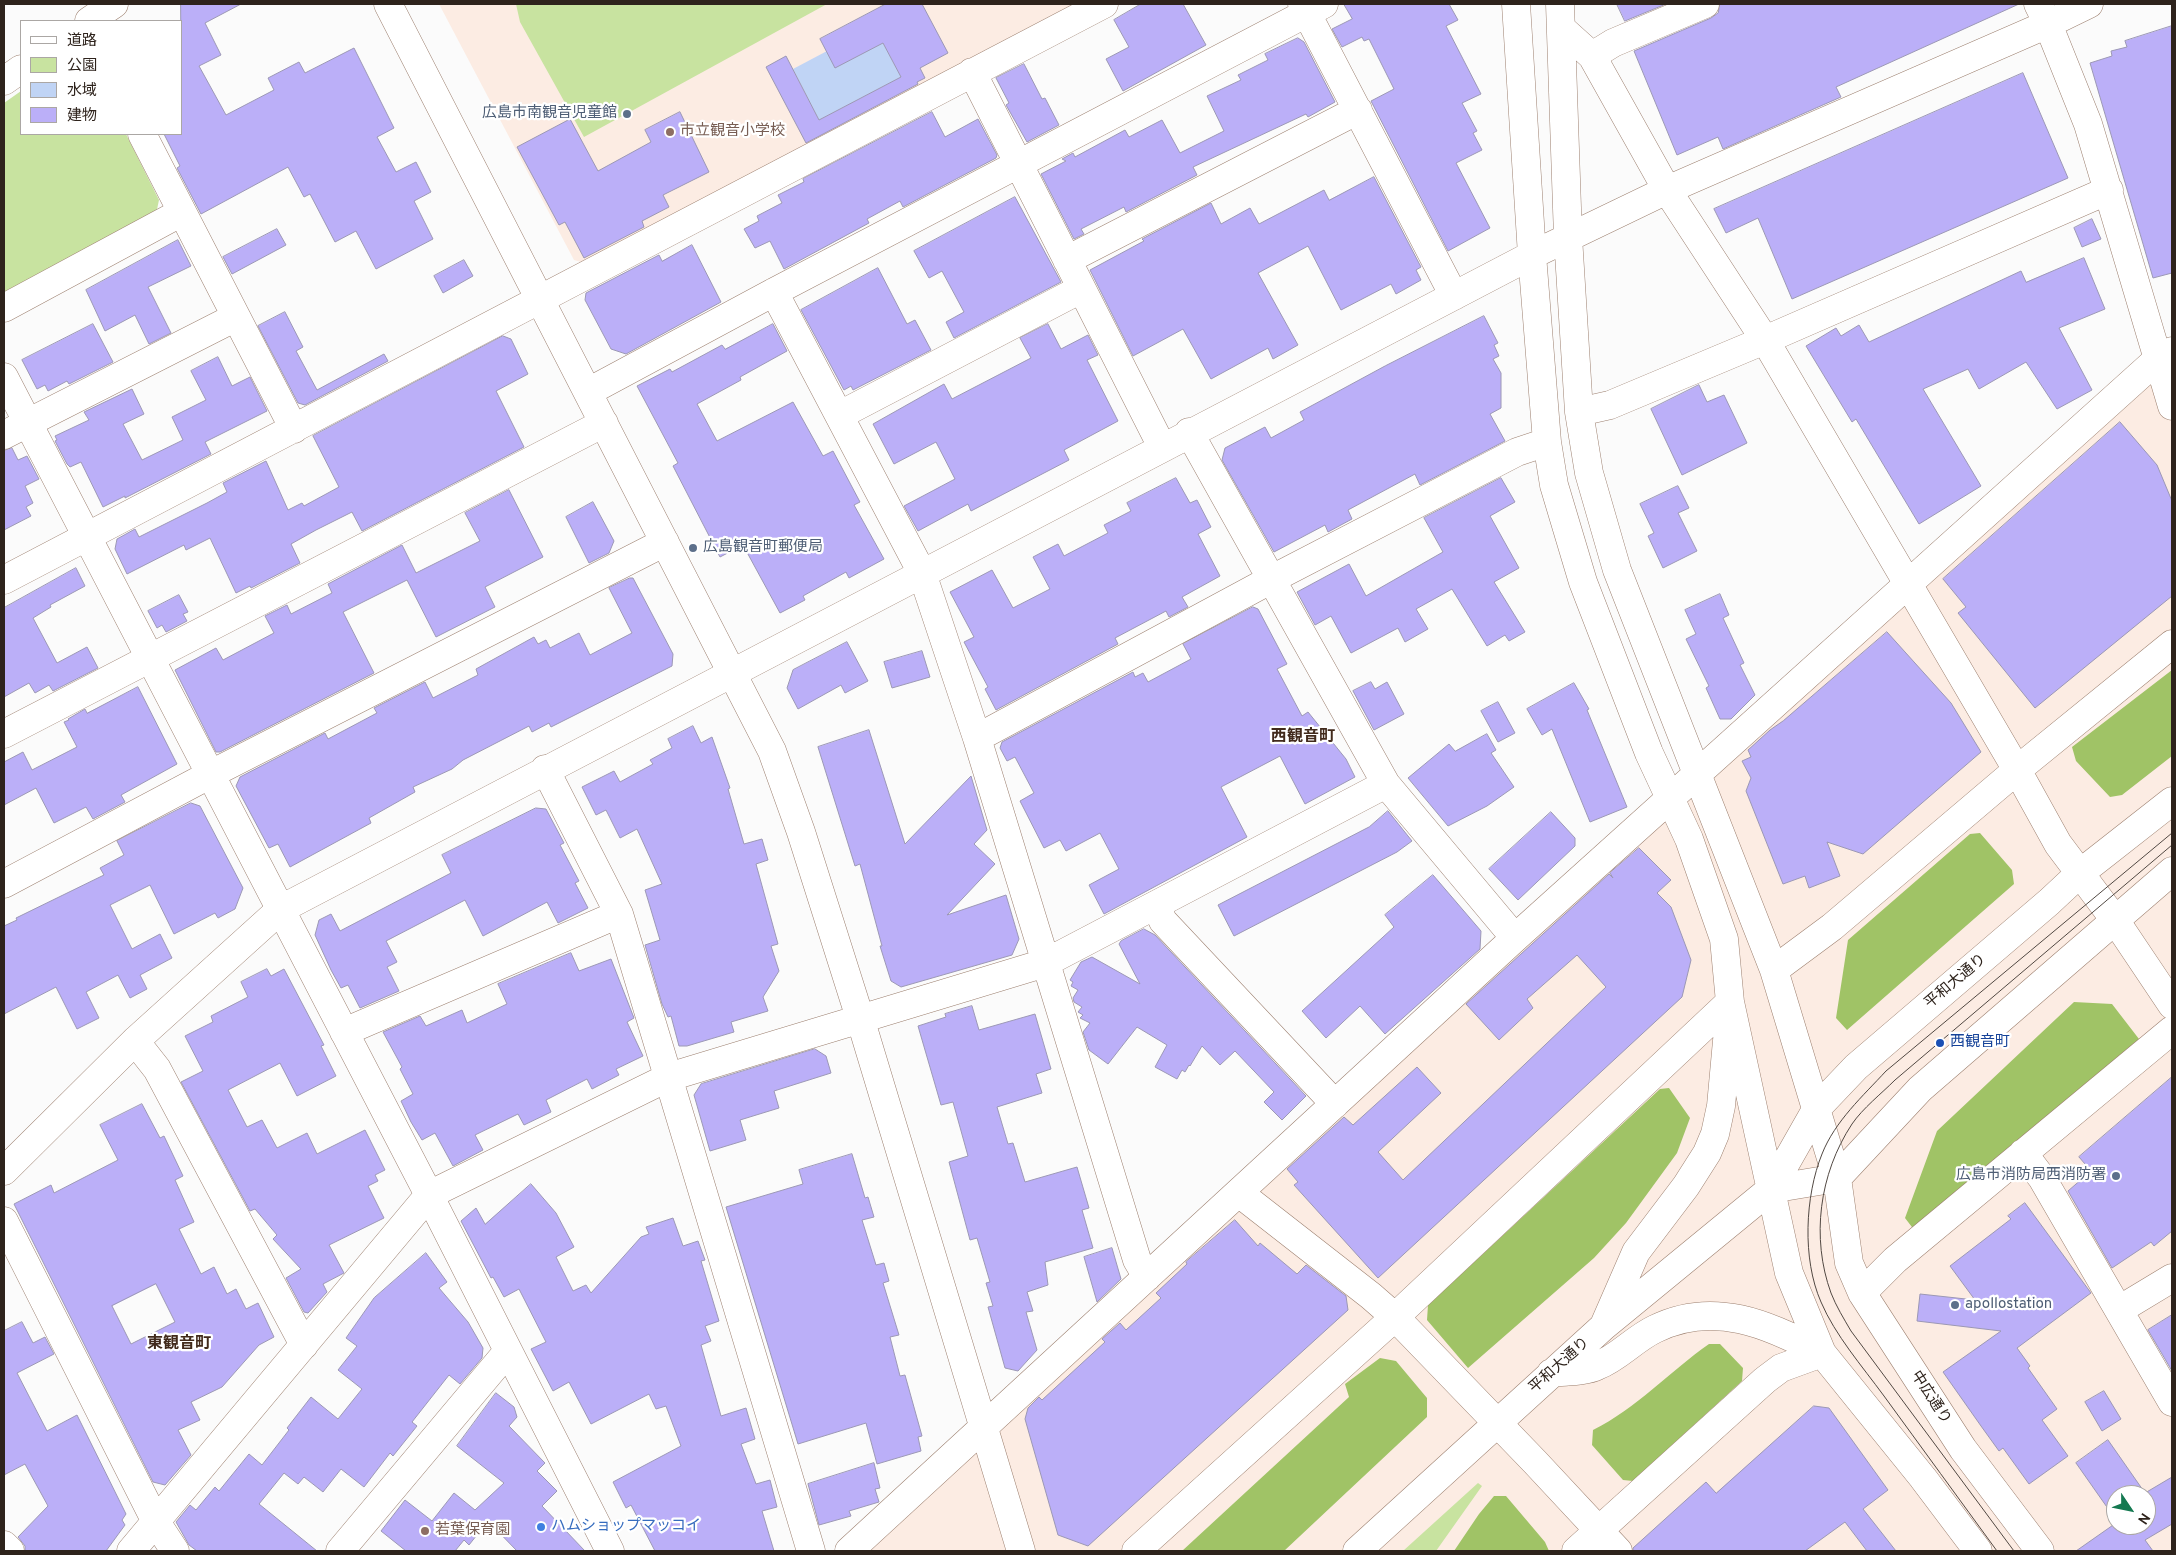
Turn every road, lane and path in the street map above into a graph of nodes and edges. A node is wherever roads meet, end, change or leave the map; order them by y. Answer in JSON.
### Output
{"nodes":[{"id":1,"x":114,"y":4,"type":"edge"},
{"id":2,"x":388,"y":4,"type":"edge"},
{"id":3,"x":1104,"y":4,"type":"edge"},
{"id":4,"x":1516,"y":4,"type":"edge"},
{"id":5,"x":1706,"y":4,"type":"edge"},
{"id":6,"x":2089,"y":4,"type":"edge"},
{"id":7,"x":1311,"y":7,"type":"edge"},
{"id":8,"x":2043,"y":14,"type":"edge"},
{"id":9,"x":1561,"y":16,"type":"edge"},
{"id":10,"x":90,"y":20,"type":"edge"},
{"id":11,"x":1592,"y":56,"type":"junction"},
{"id":12,"x":20,"y":70,"type":"edge"},
{"id":13,"x":972,"y":72,"type":"junction"},
{"id":14,"x":4,"y":81,"type":"edge"},
{"id":15,"x":1358,"y":110,"type":"junction"},
{"id":16,"x":143,"y":135,"type":"edge"},
{"id":17,"x":1018,"y":163,"type":"junction"},
{"id":18,"x":1667,"y":190,"type":"junction"},
{"id":19,"x":2109,"y":190,"type":"junction"},
{"id":20,"x":182,"y":212,"type":"junction"},
{"id":21,"x":1568,"y":237,"type":"junction"},
{"id":22,"x":1532,"y":255,"type":"junction"},
{"id":23,"x":1067,"y":260,"type":"junction"},
{"id":24,"x":1081,"y":289,"type":"junction"},
{"id":25,"x":774,"y":292,"type":"junction"},
{"id":26,"x":1454,"y":296,"type":"junction"},
{"id":27,"x":539,"y":298,"type":"junction"},
{"id":28,"x":4,"y":308,"type":"edge"},
{"id":29,"x":236,"y":317,"type":"junction"},
{"id":30,"x":1765,"y":340,"type":"junction"},
{"id":31,"x":2165,"y":355,"type":"edge"},
{"id":32,"x":4,"y":376,"type":"edge"},
{"id":33,"x":588,"y":392,"type":"junction"},
{"id":34,"x":2172,"y":406,"type":"edge"},
{"id":35,"x":1579,"y":412,"type":"junction"},
{"id":36,"x":840,"y":415,"type":"junction"},
{"id":37,"x":28,"y":422,"type":"junction"},
{"id":38,"x":604,"y":423,"type":"junction"},
{"id":39,"x":294,"y":429,"type":"junction"},
{"id":40,"x":1190,"y":432,"type":"junction"},
{"id":41,"x":4,"y":435,"type":"edge"},
{"id":42,"x":1547,"y":442,"type":"junction"},
{"id":43,"x":1162,"y":447,"type":"junction"},
{"id":44,"x":88,"y":536,"type":"junction"},
{"id":45,"x":665,"y":542,"type":"junction"},
{"id":46,"x":922,"y":573,"type":"junction"},
{"id":47,"x":1272,"y":579,"type":"junction"},
{"id":48,"x":4,"y":580,"type":"edge"},
{"id":49,"x":1908,"y":583,"type":"junction"},
{"id":50,"x":2172,"y":644,"type":"edge"},
{"id":51,"x":151,"y":659,"type":"junction"},
{"id":52,"x":732,"y":671,"type":"junction"},
{"id":53,"x":4,"y":734,"type":"edge"},
{"id":54,"x":977,"y":738,"type":"junction"},
{"id":55,"x":545,"y":769,"type":"junction"},
{"id":56,"x":2017,"y":770,"type":"junction"},
{"id":57,"x":211,"y":774,"type":"junction"},
{"id":58,"x":1697,"y":775,"type":"junction"},
{"id":59,"x":1386,"y":784,"type":"junction"},
{"id":60,"x":1671,"y":797,"type":"junction"},
{"id":61,"x":2172,"y":801,"type":"edge"},
{"id":62,"x":2172,"y":871,"type":"edge"},
{"id":63,"x":2079,"y":874,"type":"junction"},
{"id":64,"x":4,"y":884,"type":"edge"},
{"id":65,"x":1156,"y":906,"type":"junction"},
{"id":66,"x":281,"y":909,"type":"junction"},
{"id":67,"x":620,"y":914,"type":"junction"},
{"id":68,"x":2115,"y":920,"type":"junction"},
{"id":69,"x":1515,"y":938,"type":"junction"},
{"id":70,"x":1045,"y":963,"type":"junction"},
{"id":71,"x":1774,"y":970,"type":"junction"},
{"id":72,"x":1730,"y":1002,"type":"junction"},
{"id":73,"x":2172,"y":1005,"type":"edge"},
{"id":74,"x":860,"y":1018,"type":"junction"},
{"id":75,"x":2172,"y":1030,"type":"edge"},
{"id":76,"x":344,"y":1032,"type":"junction"},
{"id":77,"x":135,"y":1041,"type":"junction"},
{"id":78,"x":669,"y":1077,"type":"junction"},
{"id":79,"x":1335,"y":1104,"type":"junction"},
{"id":80,"x":1817,"y":1108,"type":"junction"},
{"id":81,"x":2023,"y":1153,"type":"junction"},
{"id":82,"x":4,"y":1171,"type":"edge"},
{"id":83,"x":1836,"y":1178,"type":"junction"},
{"id":84,"x":1771,"y":1189,"type":"junction"},
{"id":85,"x":1240,"y":1193,"type":"junction"},
{"id":86,"x":429,"y":1195,"type":"junction"},
{"id":87,"x":4,"y":1221,"type":"edge"},
{"id":88,"x":1147,"y":1277,"type":"junction"},
{"id":89,"x":2172,"y":1278,"type":"edge"},
{"id":90,"x":1862,"y":1293,"type":"junction"},
{"id":91,"x":2119,"y":1310,"type":"junction"},
{"id":92,"x":1395,"y":1317,"type":"junction"},
{"id":93,"x":1604,"y":1326,"type":"junction"},
{"id":94,"x":304,"y":1345,"type":"junction"},
{"id":95,"x":508,"y":1351,"type":"junction"},
{"id":96,"x":1822,"y":1353,"type":"junction"},
{"id":97,"x":1551,"y":1373,"type":"junction"},
{"id":98,"x":2172,"y":1402,"type":"edge"},
{"id":99,"x":1496,"y":1424,"type":"junction"},
{"id":100,"x":984,"y":1426,"type":"junction"},
{"id":101,"x":156,"y":1522,"type":"junction"},
{"id":102,"x":1599,"y":1530,"type":"junction"},
{"id":103,"x":4,"y":1545,"type":"edge"},
{"id":104,"x":10,"y":1551,"type":"edge"},
{"id":105,"x":131,"y":1551,"type":"edge"},
{"id":106,"x":175,"y":1551,"type":"edge"},
{"id":107,"x":340,"y":1551,"type":"edge"},
{"id":108,"x":610,"y":1551,"type":"edge"},
{"id":109,"x":811,"y":1551,"type":"edge"},
{"id":110,"x":849,"y":1551,"type":"edge"},
{"id":111,"x":1021,"y":1551,"type":"edge"},
{"id":112,"x":1136,"y":1551,"type":"edge"},
{"id":113,"x":1356,"y":1551,"type":"edge"},
{"id":114,"x":1576,"y":1551,"type":"edge"},
{"id":115,"x":1618,"y":1551,"type":"edge"},
{"id":116,"x":1978,"y":1551,"type":"edge"},
{"id":117,"x":2040,"y":1551,"type":"edge"}],
"edges":[{"from":1,"to":10,"type":"street"},
{"from":2,"to":27,"type":"street"},
{"from":3,"to":13,"type":"street"},
{"from":4,"to":22,"type":"street"},
{"from":5,"to":11,"type":"street"},
{"from":6,"to":8,"type":"street"},
{"from":7,"to":15,"type":"street"},
{"from":7,"to":17,"type":"street"},
{"from":8,"to":18,"type":"street"},
{"from":8,"to":19,"type":"street"},
{"from":9,"to":11,"type":"street"},
{"from":9,"to":21,"type":"street","name":"中広通り"},
{"from":11,"to":18,"type":"street"},
{"from":12,"to":14,"type":"street"},
{"from":13,"to":17,"type":"street"},
{"from":13,"to":27,"type":"street"},
{"from":15,"to":23,"type":"street"},
{"from":15,"to":26,"type":"street"},
{"from":16,"to":20,"type":"street"},
{"from":17,"to":23,"type":"street"},
{"from":17,"to":25,"type":"street"},
{"from":18,"to":21,"type":"street"},
{"from":18,"to":30,"type":"street"},
{"from":19,"to":30,"type":"street"},
{"from":19,"to":31,"type":"street"},
{"from":20,"to":28,"type":"street"},
{"from":20,"to":29,"type":"street"},
{"from":21,"to":22,"type":"street"},
{"from":21,"to":35,"type":"street","name":"中広通り"},
{"from":22,"to":26,"type":"street"},
{"from":22,"to":42,"type":"street"},
{"from":23,"to":24,"type":"street"},
{"from":24,"to":36,"type":"street"},
{"from":24,"to":43,"type":"street"},
{"from":25,"to":33,"type":"street"},
{"from":25,"to":36,"type":"street"},
{"from":26,"to":40,"type":"street"},
{"from":27,"to":33,"type":"street"},
{"from":27,"to":39,"type":"street"},
{"from":29,"to":37,"type":"street"},
{"from":29,"to":39,"type":"street"},
{"from":30,"to":35,"type":"street"},
{"from":30,"to":49,"type":"street"},
{"from":31,"to":34,"type":"street"},
{"from":31,"to":49,"type":"street"},
{"from":32,"to":37,"type":"street"},
{"from":33,"to":38,"type":"street"},
{"from":35,"to":58,"type":"street","name":"中広通り"},
{"from":36,"to":46,"type":"street"},
{"from":37,"to":41,"type":"street"},
{"from":37,"to":44,"type":"street"},
{"from":38,"to":45,"type":"street"},
{"from":38,"to":51,"type":"street"},
{"from":39,"to":44,"type":"street"},
{"from":40,"to":43,"type":"street"},
{"from":40,"to":47,"type":"street"},
{"from":42,"to":47,"type":"street"},
{"from":42,"to":60,"type":"street"},
{"from":43,"to":46,"type":"street"},
{"from":44,"to":48,"type":"street"},
{"from":44,"to":51,"type":"street"},
{"from":45,"to":52,"type":"street"},
{"from":45,"to":57,"type":"street"},
{"from":46,"to":52,"type":"street"},
{"from":46,"to":54,"type":"street"},
{"from":47,"to":54,"type":"street"},
{"from":47,"to":59,"type":"street"},
{"from":49,"to":56,"type":"street"},
{"from":49,"to":58,"type":"street"},
{"from":50,"to":56,"type":"street"},
{"from":51,"to":53,"type":"street"},
{"from":51,"to":57,"type":"street"},
{"from":52,"to":55,"type":"street"},
{"from":52,"to":74,"type":"street"},
{"from":54,"to":70,"type":"street"},
{"from":55,"to":66,"type":"street"},
{"from":55,"to":67,"type":"street"},
{"from":56,"to":63,"type":"street"},
{"from":56,"to":71,"type":"street"},
{"from":57,"to":64,"type":"street"},
{"from":57,"to":66,"type":"street"},
{"from":58,"to":60,"type":"street"},
{"from":58,"to":71,"type":"street","name":"中広通り"},
{"from":59,"to":65,"type":"street"},
{"from":59,"to":69,"type":"street"},
{"from":60,"to":69,"type":"street"},
{"from":60,"to":72,"type":"street"},
{"from":61,"to":63,"type":"street","name":"平和大通り"},
{"from":62,"to":68,"type":"street"},
{"from":63,"to":68,"type":"street"},
{"from":63,"to":80,"type":"street","name":"平和大通り"},
{"from":65,"to":70,"type":"street"},
{"from":65,"to":79,"type":"street"},
{"from":66,"to":76,"type":"street"},
{"from":66,"to":77,"type":"street"},
{"from":67,"to":76,"type":"street"},
{"from":67,"to":78,"type":"street"},
{"from":68,"to":73,"type":"street"},
{"from":68,"to":83,"type":"street"},
{"from":69,"to":79,"type":"street"},
{"from":70,"to":74,"type":"street"},
{"from":70,"to":88,"type":"street"},
{"from":71,"to":80,"type":"street","name":"中広通り"},
{"from":72,"to":84,"type":"street"},
{"from":72,"to":92,"type":"street"},
{"from":72,"to":93,"type":"street"},
{"from":74,"to":78,"type":"street"},
{"from":74,"to":100,"type":"street"},
{"from":75,"to":81,"type":"street"},
{"from":76,"to":86,"type":"street"},
{"from":77,"to":82,"type":"street"},
{"from":77,"to":94,"type":"street"},
{"from":78,"to":86,"type":"street"},
{"from":78,"to":109,"type":"street"},
{"from":79,"to":85,"type":"street"},
{"from":80,"to":83,"type":"street","name":"中広通り"},
{"from":80,"to":84,"type":"street","name":"平和大通り"},
{"from":81,"to":90,"type":"street"},
{"from":81,"to":91,"type":"street"},
{"from":83,"to":84,"type":"street","name":"平和大通り"},
{"from":83,"to":90,"type":"street","name":"中広通り"},
{"from":84,"to":93,"type":"street","name":"平和大通り"},
{"from":84,"to":96,"type":"street"},
{"from":85,"to":88,"type":"street"},
{"from":85,"to":92,"type":"street"},
{"from":86,"to":94,"type":"street"},
{"from":86,"to":95,"type":"street"},
{"from":87,"to":101,"type":"street"},
{"from":88,"to":100,"type":"street"},
{"from":89,"to":91,"type":"street"},
{"from":90,"to":117,"type":"street","name":"中広通り"},
{"from":91,"to":98,"type":"street"},
{"from":92,"to":99,"type":"street"},
{"from":92,"to":112,"type":"street"},
{"from":93,"to":97,"type":"street","name":"平和大通り"},
{"from":94,"to":101,"type":"street"},
{"from":95,"to":107,"type":"street"},
{"from":95,"to":108,"type":"street"},
{"from":96,"to":97,"type":"street"},
{"from":96,"to":102,"type":"street"},
{"from":96,"to":116,"type":"street"},
{"from":97,"to":99,"type":"street","name":"平和大通り"},
{"from":99,"to":102,"type":"street"},
{"from":99,"to":113,"type":"street","name":"平和大通り"},
{"from":100,"to":110,"type":"street"},
{"from":100,"to":111,"type":"street"},
{"from":101,"to":105,"type":"street"},
{"from":101,"to":106,"type":"street"},
{"from":102,"to":114,"type":"street"},
{"from":102,"to":115,"type":"street"},
{"from":103,"to":104,"type":"street"}]}
